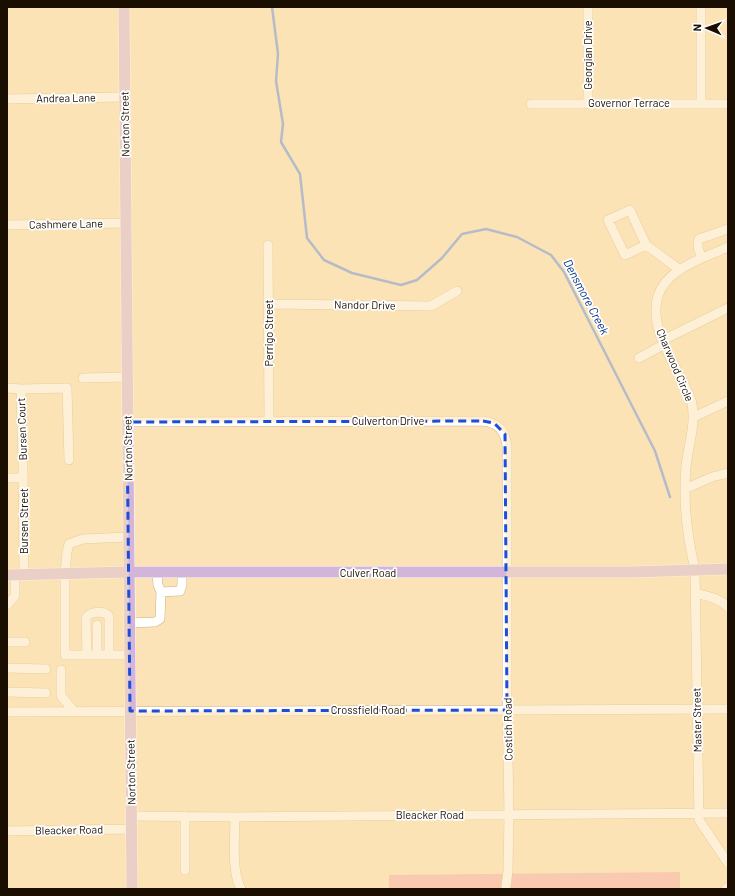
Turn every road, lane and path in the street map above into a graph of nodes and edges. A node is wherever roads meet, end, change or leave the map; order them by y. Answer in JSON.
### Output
{"nodes":[{"id":1,"x":124,"y":7,"type":"edge"},
{"id":2,"x":588,"y":7,"type":"edge"},
{"id":3,"x":701,"y":7,"type":"edge"},
{"id":4,"x":124,"y":97,"type":"junction"},
{"id":5,"x":7,"y":99,"type":"edge"},
{"id":6,"x":588,"y":103,"type":"junction"},
{"id":7,"x":701,"y":103,"type":"junction"},
{"id":8,"x":531,"y":104,"type":"dead end"},
{"id":9,"x":728,"y":104,"type":"edge"},
{"id":10,"x":126,"y":224,"type":"junction"},
{"id":11,"x":7,"y":225,"type":"edge"},
{"id":12,"x":728,"y":229,"type":"edge"},
{"id":13,"x":268,"y":245,"type":"dead end"},
{"id":14,"x":646,"y":245,"type":"junction"},
{"id":15,"x":728,"y":247,"type":"edge"},
{"id":16,"x":702,"y":258,"type":"junction"},
{"id":17,"x":680,"y":270,"type":"junction"},
{"id":18,"x":457,"y":291,"type":"dead end"},
{"id":19,"x":269,"y":304,"type":"junction"},
{"id":20,"x":728,"y":308,"type":"edge"},
{"id":21,"x":664,"y":342,"type":"junction"},
{"id":22,"x":639,"y":358,"type":"dead end"},
{"id":23,"x":127,"y":377,"type":"junction"},
{"id":24,"x":83,"y":378,"type":"dead end"},
{"id":25,"x":7,"y":388,"type":"edge"},
{"id":26,"x":21,"y":389,"type":"junction"},
{"id":27,"x":728,"y":401,"type":"edge"},
{"id":28,"x":694,"y":417,"type":"junction"},
{"id":29,"x":269,"y":421,"type":"junction"},
{"id":30,"x":127,"y":422,"type":"junction"},
{"id":31,"x":68,"y":460,"type":"dead end"},
{"id":32,"x":23,"y":467,"type":"joint"},
{"id":33,"x":728,"y":473,"type":"edge"},
{"id":34,"x":7,"y":478,"type":"edge"},
{"id":35,"x":23,"y":478,"type":"junction"},
{"id":36,"x":685,"y":489,"type":"junction"},
{"id":37,"x":128,"y":537,"type":"junction"},
{"id":38,"x":695,"y":569,"type":"junction"},
{"id":39,"x":728,"y":569,"type":"edge"},
{"id":40,"x":129,"y":572,"type":"junction"},
{"id":41,"x":158,"y":573,"type":"junction"},
{"id":42,"x":182,"y":573,"type":"junction"},
{"id":43,"x":507,"y":573,"type":"junction"},
{"id":44,"x":65,"y":574,"type":"junction"},
{"id":45,"x":15,"y":575,"type":"edge"},
{"id":46,"x":160,"y":592,"type":"junction"},
{"id":47,"x":695,"y":593,"type":"junction"},
{"id":48,"x":7,"y":604,"type":"edge"},
{"id":49,"x":728,"y":607,"type":"edge"},
{"id":50,"x":129,"y":622,"type":"junction"},
{"id":51,"x":97,"y":625,"type":"dead end"},
{"id":52,"x":7,"y":642,"type":"edge"},
{"id":53,"x":25,"y":642,"type":"dead end"},
{"id":54,"x":87,"y":655,"type":"junction"},
{"id":55,"x":97,"y":655,"type":"junction"},
{"id":56,"x":109,"y":655,"type":"junction"},
{"id":57,"x":130,"y":655,"type":"junction"},
{"id":58,"x":7,"y":668,"type":"edge"},
{"id":59,"x":46,"y":669,"type":"dead end"},
{"id":60,"x":61,"y":670,"type":"dead end"},
{"id":61,"x":7,"y":692,"type":"edge"},
{"id":62,"x":46,"y":693,"type":"dead end"},
{"id":63,"x":697,"y":709,"type":"junction"},
{"id":64,"x":728,"y":709,"type":"edge"},
{"id":65,"x":507,"y":710,"type":"junction"},
{"id":66,"x":74,"y":711,"type":"junction"},
{"id":67,"x":130,"y":711,"type":"junction"},
{"id":68,"x":7,"y":712,"type":"edge"},
{"id":69,"x":699,"y":813,"type":"junction"},
{"id":70,"x":728,"y":813,"type":"edge"},
{"id":71,"x":510,"y":815,"type":"junction"},
{"id":72,"x":132,"y":816,"type":"junction"},
{"id":73,"x":185,"y":816,"type":"junction"},
{"id":74,"x":235,"y":817,"type":"junction"},
{"id":75,"x":132,"y":830,"type":"junction"},
{"id":76,"x":7,"y":831,"type":"edge"},
{"id":77,"x":728,"y":863,"type":"edge"},
{"id":78,"x":185,"y":870,"type":"dead end"},
{"id":79,"x":506,"y":886,"type":"dead end"},
{"id":80,"x":728,"y":887,"type":"edge"},
{"id":81,"x":132,"y":889,"type":"edge"},
{"id":82,"x":241,"y":889,"type":"edge"},
{"id":83,"x":726,"y":889,"type":"edge"}],
"edges":[{"from":1,"to":4,"type":"main road","name":"Norton Street"},
{"from":2,"to":6,"type":"street","name":"Georgian Drive"},
{"from":3,"to":7,"type":"street"},
{"from":4,"to":5,"type":"street","name":"Andrea Lane"},
{"from":4,"to":10,"type":"main road","name":"Norton Street"},
{"from":6,"to":7,"type":"street","name":"Governor Terrace"},
{"from":6,"to":8,"type":"street","name":"Governor Terrace"},
{"from":7,"to":9,"type":"street","name":"Governor Terrace"},
{"from":10,"to":11,"type":"street","name":"Cashmere Lane"},
{"from":10,"to":23,"type":"main road","name":"Norton Street"},
{"from":12,"to":16,"type":"street"},
{"from":13,"to":19,"type":"street","name":"Perrigo Street"},
{"from":14,"to":14,"type":"street"},
{"from":14,"to":17,"type":"street"},
{"from":15,"to":16,"type":"street","name":"Charwood Circle"},
{"from":16,"to":17,"type":"street","name":"Charwood Circle"},
{"from":17,"to":21,"type":"street","name":"Charwood Circle"},
{"from":18,"to":19,"type":"street","name":"Nandor Drive"},
{"from":19,"to":29,"type":"street","name":"Perrigo Street"},
{"from":20,"to":21,"type":"street"},
{"from":21,"to":22,"type":"street"},
{"from":21,"to":28,"type":"street","name":"Charwood Circle"},
{"from":23,"to":24,"type":"street"},
{"from":23,"to":30,"type":"main road","name":"Norton Street"},
{"from":25,"to":26,"type":"street"},
{"from":26,"to":31,"type":"street","name":"Bursen Court"},
{"from":26,"to":32,"type":"street","name":"Bursen Court"},
{"from":27,"to":28,"type":"street"},
{"from":28,"to":36,"type":"street","name":"Charwood Circle"},
{"from":29,"to":30,"type":"street","name":"Culverton Drive"},
{"from":29,"to":43,"type":"street","name":"Culverton Drive"},
{"from":30,"to":37,"type":"main road","name":"Norton Street"},
{"from":32,"to":35,"type":"street","name":"Bursen Street"},
{"from":33,"to":36,"type":"street"},
{"from":34,"to":35,"type":"street"},
{"from":35,"to":45,"type":"street","name":"Bursen Street"},
{"from":36,"to":38,"type":"street","name":"Charwood Circle"},
{"from":37,"to":40,"type":"main road","name":"Norton Street"},
{"from":37,"to":44,"type":"street"},
{"from":38,"to":39,"type":"main road","name":"Culver Road"},
{"from":38,"to":43,"type":"main road","name":"Culver Road"},
{"from":38,"to":47,"type":"street","name":"Master Street"},
{"from":40,"to":41,"type":"main road","name":"Culver Road"},
{"from":40,"to":44,"type":"main road","name":"Culver Road"},
{"from":40,"to":50,"type":"main road","name":"Norton Street"},
{"from":41,"to":42,"type":"main road","name":"Culver Road"},
{"from":41,"to":46,"type":"street"},
{"from":42,"to":43,"type":"main road","name":"Culver Road"},
{"from":42,"to":46,"type":"street"},
{"from":43,"to":65,"type":"street","name":"Costich Road"},
{"from":44,"to":45,"type":"main road","name":"Culver Road"},
{"from":44,"to":54,"type":"street"},
{"from":45,"to":48,"type":"street","name":"Bursen Street"},
{"from":46,"to":50,"type":"street"},
{"from":47,"to":49,"type":"street"},
{"from":47,"to":63,"type":"street","name":"Master Street"},
{"from":50,"to":57,"type":"main road","name":"Norton Street"},
{"from":51,"to":55,"type":"street"},
{"from":52,"to":53,"type":"street"},
{"from":54,"to":55,"type":"street"},
{"from":54,"to":56,"type":"street"},
{"from":55,"to":56,"type":"street"},
{"from":56,"to":57,"type":"street"},
{"from":57,"to":67,"type":"main road","name":"Norton Street"},
{"from":58,"to":59,"type":"street"},
{"from":60,"to":66,"type":"street"},
{"from":61,"to":62,"type":"street"},
{"from":63,"to":64,"type":"street","name":"Crossfield Road"},
{"from":63,"to":65,"type":"street","name":"Crossfield Road"},
{"from":63,"to":69,"type":"street","name":"Master Street"},
{"from":65,"to":67,"type":"street","name":"Crossfield Road"},
{"from":65,"to":71,"type":"street","name":"Costich Road"},
{"from":66,"to":67,"type":"street","name":"Crossfield Road"},
{"from":66,"to":68,"type":"street","name":"Crossfield Road"},
{"from":67,"to":72,"type":"main road","name":"Norton Street"},
{"from":69,"to":70,"type":"street","name":"Bleacker Road"},
{"from":69,"to":71,"type":"street","name":"Bleacker Road"},
{"from":69,"to":77,"type":"street","name":"Master Street"},
{"from":71,"to":74,"type":"street","name":"Bleacker Road"},
{"from":71,"to":79,"type":"street","name":"Costich Road"},
{"from":72,"to":73,"type":"street","name":"Bleacker Road"},
{"from":72,"to":75,"type":"main road","name":"Norton Street"},
{"from":73,"to":74,"type":"street","name":"Bleacker Road"},
{"from":73,"to":78,"type":"street"},
{"from":74,"to":82,"type":"street"},
{"from":75,"to":76,"type":"street","name":"Bleacker Road"},
{"from":75,"to":81,"type":"main road","name":"Norton Street"},
{"from":80,"to":83,"type":"street"}]}
